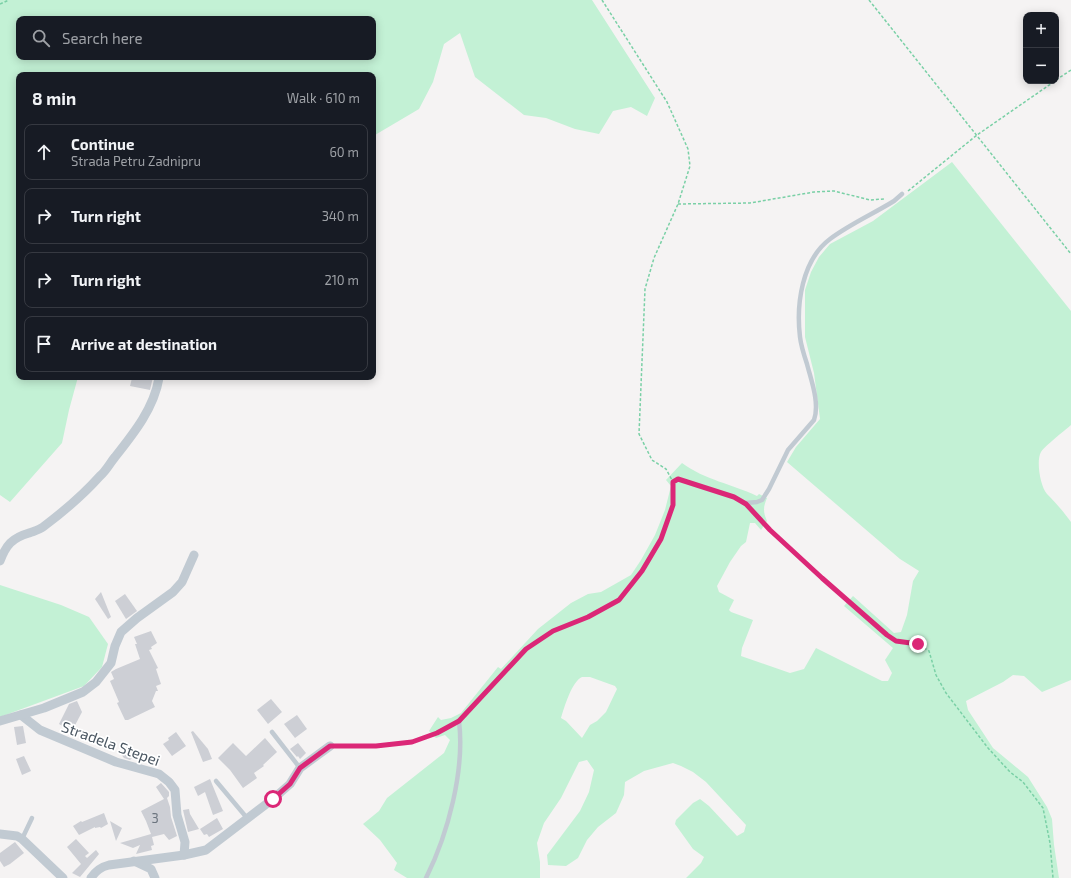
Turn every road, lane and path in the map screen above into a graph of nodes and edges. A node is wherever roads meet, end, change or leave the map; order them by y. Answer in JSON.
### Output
{"nodes":[{"id":1,"x":9,"y":0,"type":"edge"},
{"id":2,"x":602,"y":0,"type":"edge"},
{"id":3,"x":869,"y":0,"type":"edge"},
{"id":4,"x":0,"y":4,"type":"edge"},
{"id":5,"x":1071,"y":70,"type":"edge"},
{"id":6,"x":1059,"y":78,"type":"edge"},
{"id":7,"x":1051,"y":84,"type":"edge"},
{"id":8,"x":977,"y":135,"type":"junction"},
{"id":9,"x":902,"y":194,"type":"joint"},
{"id":10,"x":886,"y":198,"type":"dead end"},
{"id":11,"x":678,"y":204,"type":"junction"},
{"id":12,"x":1071,"y":254,"type":"edge"},
{"id":13,"x":159,"y":380,"type":"edge"},
{"id":14,"x":673,"y":482,"type":"junction"},
{"id":15,"x":746,"y":504,"type":"junction"},
{"id":16,"x":194,"y":555,"type":"dead end"},
{"id":17,"x":0,"y":561,"type":"edge"},
{"id":18,"x":21,"y":715,"type":"junction"},
{"id":19,"x":0,"y":721,"type":"edge"},
{"id":20,"x":459,"y":721,"type":"junction"},
{"id":21,"x":272,"y":732,"type":"dead end"},
{"id":22,"x":330,"y":746,"type":"joint"},
{"id":23,"x":300,"y":768,"type":"junction"},
{"id":24,"x":216,"y":781,"type":"dead end"},
{"id":25,"x":32,"y":818,"type":"dead end"},
{"id":26,"x":247,"y":818,"type":"junction"},
{"id":27,"x":0,"y":834,"type":"edge"},
{"id":28,"x":22,"y":838,"type":"junction"},
{"id":29,"x":184,"y":855,"type":"junction"},
{"id":30,"x":133,"y":860,"type":"junction"},
{"id":31,"x":63,"y":878,"type":"edge"},
{"id":32,"x":91,"y":878,"type":"edge"},
{"id":33,"x":155,"y":878,"type":"edge"},
{"id":34,"x":426,"y":878,"type":"edge"},
{"id":35,"x":1053,"y":878,"type":"edge"}],
"edges":[{"from":1,"to":4,"type":"path"},
{"from":2,"to":11,"type":"path"},
{"from":3,"to":8,"type":"path"},
{"from":5,"to":6,"type":"path"},
{"from":7,"to":8,"type":"path"},
{"from":8,"to":9,"type":"path"},
{"from":8,"to":12,"type":"path"},
{"from":9,"to":15,"type":"lane"},
{"from":10,"to":11,"type":"path"},
{"from":11,"to":14,"type":"path"},
{"from":13,"to":17,"type":"street"},
{"from":14,"to":15,"type":"path"},
{"from":14,"to":20,"type":"path"},
{"from":15,"to":35,"type":"path"},
{"from":16,"to":18,"type":"street"},
{"from":18,"to":19,"type":"street"},
{"from":18,"to":29,"type":"street","name":"Stradela Stepei"},
{"from":20,"to":22,"type":"path"},
{"from":20,"to":34,"type":"lane"},
{"from":21,"to":23,"type":"lane"},
{"from":22,"to":23,"type":"street"},
{"from":23,"to":26,"type":"street"},
{"from":24,"to":26,"type":"lane"},
{"from":25,"to":28,"type":"lane"},
{"from":26,"to":29,"type":"street"},
{"from":27,"to":28,"type":"street"},
{"from":28,"to":31,"type":"street"},
{"from":29,"to":30,"type":"street"},
{"from":30,"to":32,"type":"street"},
{"from":30,"to":33,"type":"street"}]}
